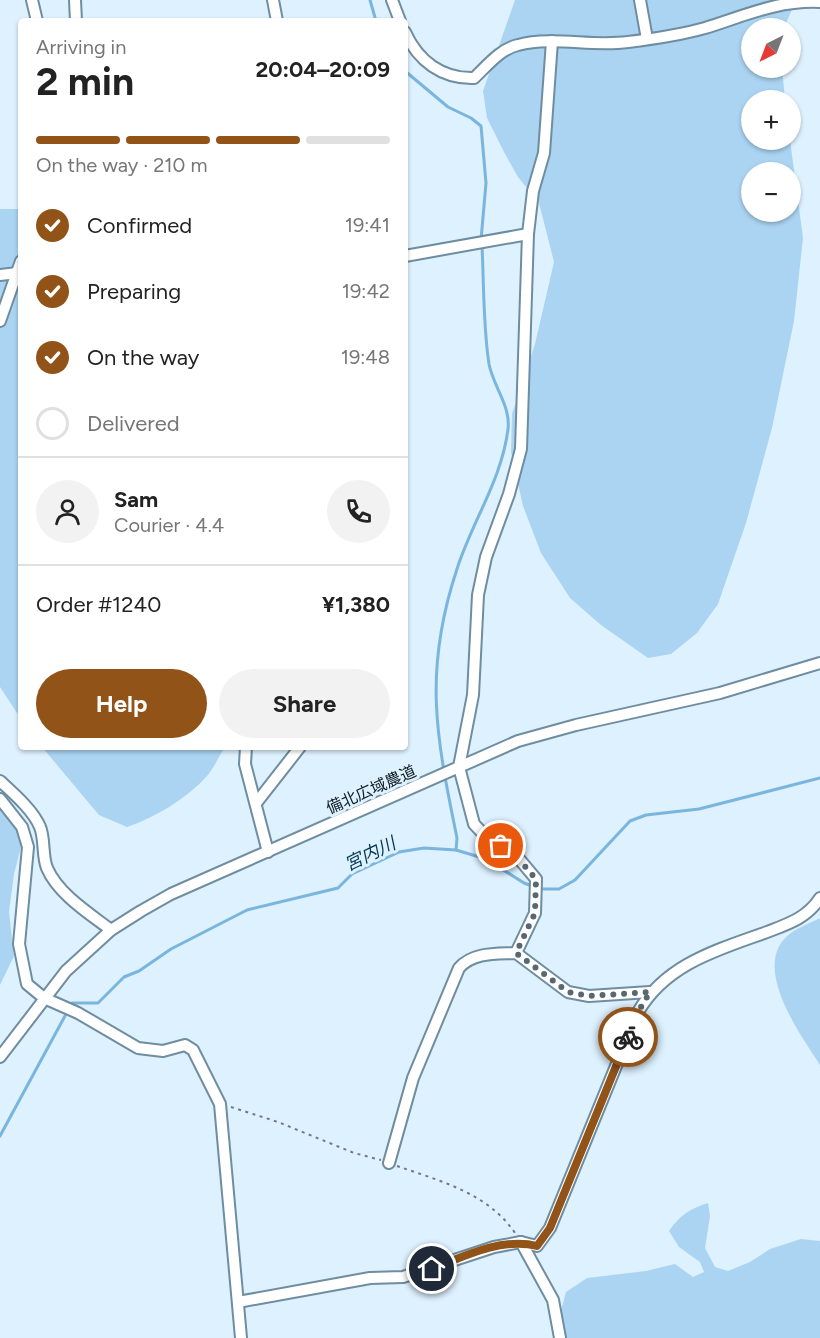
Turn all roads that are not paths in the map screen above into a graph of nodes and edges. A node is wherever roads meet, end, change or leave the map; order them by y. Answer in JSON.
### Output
{"nodes":[{"id":1,"x":32,"y":0,"type":"edge"},
{"id":2,"x":75,"y":0,"type":"edge"},
{"id":3,"x":273,"y":0,"type":"edge"},
{"id":4,"x":392,"y":0,"type":"edge"},
{"id":5,"x":640,"y":0,"type":"edge"},
{"id":6,"x":820,"y":2,"type":"edge"},
{"id":7,"x":36,"y":18,"type":"edge"},
{"id":8,"x":76,"y":18,"type":"edge"},
{"id":9,"x":276,"y":18,"type":"edge"},
{"id":10,"x":399,"y":18,"type":"edge"},
{"id":11,"x":408,"y":36,"type":"edge"},
{"id":12,"x":647,"y":39,"type":"junction"},
{"id":13,"x":552,"y":41,"type":"junction"},
{"id":14,"x":528,"y":234,"type":"junction"},
{"id":15,"x":408,"y":255,"type":"edge"},
{"id":16,"x":18,"y":270,"type":"edge"},
{"id":17,"x":17,"y":273,"type":"junction"},
{"id":18,"x":0,"y":275,"type":"edge"},
{"id":19,"x":0,"y":321,"type":"edge"},
{"id":20,"x":820,"y":663,"type":"edge"},
{"id":21,"x":246,"y":750,"type":"edge"},
{"id":22,"x":298,"y":750,"type":"edge"},
{"id":23,"x":459,"y":767,"type":"junction"},
{"id":24,"x":0,"y":781,"type":"edge"},
{"id":25,"x":0,"y":799,"type":"edge"},
{"id":26,"x":257,"y":802,"type":"junction"},
{"id":27,"x":268,"y":852,"type":"junction"},
{"id":28,"x":820,"y":898,"type":"edge"},
{"id":29,"x":111,"y":930,"type":"junction"},
{"id":30,"x":516,"y":953,"type":"junction"},
{"id":31,"x":650,"y":992,"type":"junction"},
{"id":32,"x":44,"y":998,"type":"junction"},
{"id":33,"x":0,"y":1057,"type":"edge"},
{"id":34,"x":389,"y":1163,"type":"road end"},
{"id":35,"x":521,"y":1242,"type":"junction"},
{"id":36,"x":238,"y":1302,"type":"junction"},
{"id":37,"x":241,"y":1338,"type":"edge"},
{"id":38,"x":560,"y":1338,"type":"edge"}],
"edges":[{"from":1,"to":7,"type":"street"},
{"from":2,"to":8,"type":"street"},
{"from":3,"to":9,"type":"street"},
{"from":4,"to":10,"type":"street"},
{"from":5,"to":12,"type":"street"},
{"from":6,"to":12,"type":"street"},
{"from":11,"to":13,"type":"street"},
{"from":12,"to":13,"type":"street"},
{"from":13,"to":14,"type":"street"},
{"from":14,"to":15,"type":"street"},
{"from":14,"to":23,"type":"street"},
{"from":16,"to":17,"type":"street"},
{"from":17,"to":18,"type":"street"},
{"from":17,"to":19,"type":"street"},
{"from":20,"to":23,"type":"street","name":"備北広域農道"},
{"from":21,"to":26,"type":"street"},
{"from":22,"to":26,"type":"street"},
{"from":23,"to":27,"type":"street","name":"備北広域農道"},
{"from":23,"to":30,"type":"street"},
{"from":24,"to":29,"type":"street"},
{"from":25,"to":32,"type":"street"},
{"from":26,"to":27,"type":"street"},
{"from":27,"to":29,"type":"street","name":"備北広域農道"},
{"from":28,"to":31,"type":"street"},
{"from":29,"to":32,"type":"street","name":"備北広域農道"},
{"from":30,"to":31,"type":"street"},
{"from":30,"to":34,"type":"street"},
{"from":31,"to":35,"type":"street"},
{"from":32,"to":33,"type":"street","name":"備北広域農道"},
{"from":32,"to":36,"type":"street"},
{"from":35,"to":36,"type":"street"},
{"from":35,"to":38,"type":"street"},
{"from":36,"to":37,"type":"street"}]}
